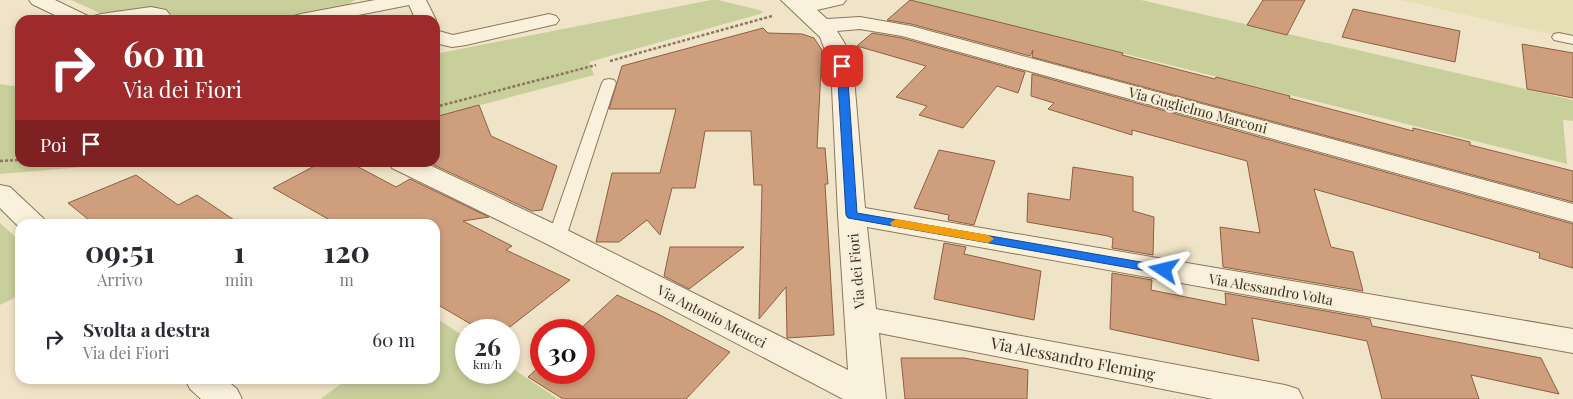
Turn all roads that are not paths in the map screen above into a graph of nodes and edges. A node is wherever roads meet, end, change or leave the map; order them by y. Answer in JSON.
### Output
{"nodes":[{"id":1,"x":39,"y":0,"type":"edge"},
{"id":2,"x":406,"y":0,"type":"edge"},
{"id":3,"x":416,"y":0,"type":"edge"},
{"id":4,"x":836,"y":0,"type":"edge"},
{"id":5,"x":805,"y":12,"type":"edge"},
{"id":6,"x":70,"y":15,"type":"edge"},
{"id":7,"x":137,"y":15,"type":"edge"},
{"id":8,"x":160,"y":15,"type":"edge"},
{"id":9,"x":326,"y":15,"type":"edge"},
{"id":10,"x":424,"y":15,"type":"edge"},
{"id":11,"x":549,"y":20,"type":"dead end"},
{"id":12,"x":440,"y":37,"type":"edge"},
{"id":13,"x":1559,"y":37,"type":"dead end"},
{"id":14,"x":1573,"y":40,"type":"edge"},
{"id":15,"x":609,"y":82,"type":"dead end"},
{"id":16,"x":412,"y":167,"type":"edge"},
{"id":17,"x":0,"y":193,"type":"edge"},
{"id":18,"x":1573,"y":213,"type":"edge"},
{"id":19,"x":852,"y":215,"type":"junction"},
{"id":20,"x":28,"y":219,"type":"edge"},
{"id":21,"x":557,"y":237,"type":"junction"},
{"id":22,"x":860,"y":318,"type":"junction"},
{"id":23,"x":1573,"y":342,"type":"edge"},
{"id":24,"x":208,"y":384,"type":"edge"},
{"id":25,"x":867,"y":397,"type":"edge"},
{"id":26,"x":224,"y":399,"type":"edge"},
{"id":27,"x":1285,"y":399,"type":"edge"}],
"edges":[{"from":1,"to":6,"type":"street"},
{"from":2,"to":9,"type":"street"},
{"from":3,"to":10,"type":"street"},
{"from":4,"to":5,"type":"street"},
{"from":5,"to":18,"type":"street","name":"Via Guglielmo Marconi"},
{"from":5,"to":19,"type":"street","name":"Via dei Fiori"},
{"from":7,"to":8,"type":"street"},
{"from":11,"to":12,"type":"street"},
{"from":13,"to":14,"type":"lane"},
{"from":15,"to":21,"type":"lane"},
{"from":16,"to":21,"type":"street","name":"Via Antonio Meucci"},
{"from":17,"to":20,"type":"street"},
{"from":19,"to":22,"type":"street","name":"Via dei Fiori"},
{"from":19,"to":23,"type":"street","name":"Via Alessandro Volta"},
{"from":21,"to":25,"type":"street","name":"Via Antonio Meucci"},
{"from":22,"to":25,"type":"street","name":"Via dei Fiori"},
{"from":22,"to":27,"type":"street","name":"Via Alessandro Fleming"},
{"from":24,"to":26,"type":"street"}]}
